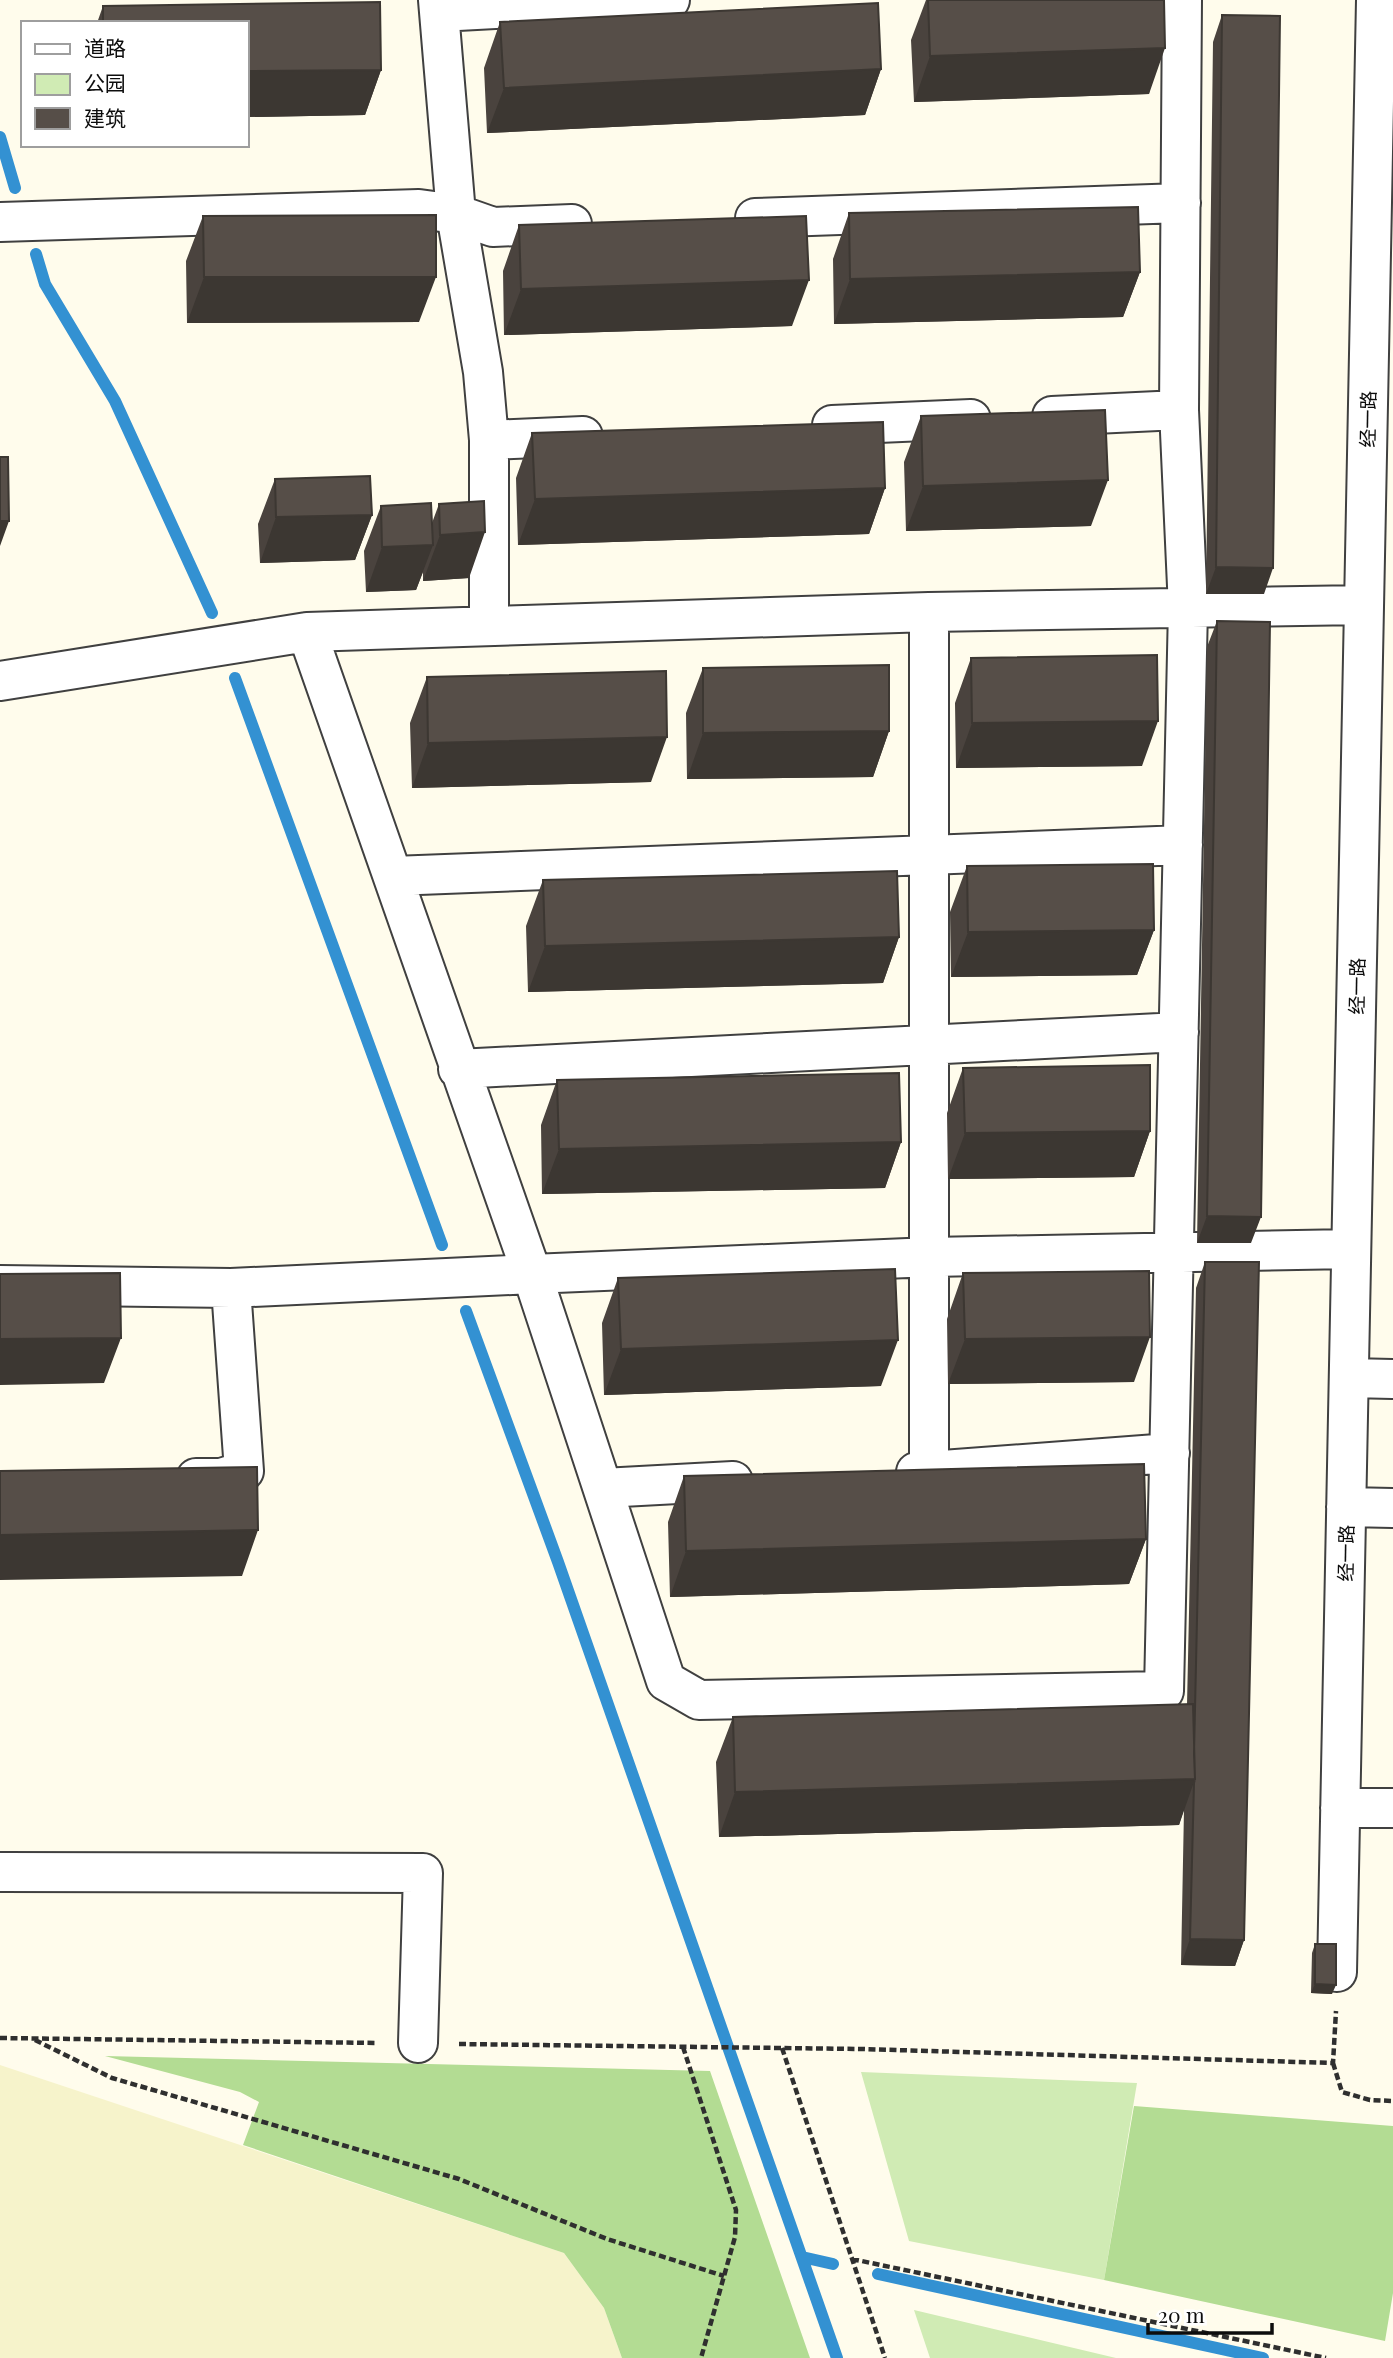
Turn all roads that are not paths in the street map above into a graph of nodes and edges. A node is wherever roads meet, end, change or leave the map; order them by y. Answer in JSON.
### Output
{"nodes":[{"id":1,"x":670,"y":0,"type":"edge"},
{"id":2,"x":1182,"y":0,"type":"edge"},
{"id":3,"x":1376,"y":0,"type":"edge"},
{"id":4,"x":439,"y":6,"type":"edge"},
{"id":5,"x":1181,"y":203,"type":"junction"},
{"id":6,"x":456,"y":214,"type":"junction"},
{"id":7,"x":727,"y":219,"type":"edge"},
{"id":8,"x":0,"y":222,"type":"edge"},
{"id":9,"x":603,"y":223,"type":"edge"},
{"id":10,"x":1380,"y":379,"type":"edge"},
{"id":11,"x":1179,"y":410,"type":"junction"},
{"id":12,"x":793,"y":427,"type":"edge"},
{"id":13,"x":614,"y":435,"type":"edge"},
{"id":14,"x":489,"y":440,"type":"junction"},
{"id":15,"x":1374,"y":581,"type":"edge"},
{"id":16,"x":1188,"y":608,"type":"junction"},
{"id":17,"x":929,"y":612,"type":"junction"},
{"id":18,"x":489,"y":625,"type":"junction"},
{"id":19,"x":307,"y":632,"type":"junction"},
{"id":20,"x":0,"y":681,"type":"edge"},
{"id":21,"x":1183,"y":845,"type":"junction"},
{"id":22,"x":930,"y":853,"type":"junction"},
{"id":23,"x":393,"y":876,"type":"junction"},
{"id":24,"x":1179,"y":1032,"type":"junction"},
{"id":25,"x":930,"y":1042,"type":"junction"},
{"id":26,"x":458,"y":1069,"type":"junction"},
{"id":27,"x":1351,"y":1250,"type":"junction"},
{"id":28,"x":1175,"y":1253,"type":"junction"},
{"id":29,"x":931,"y":1257,"type":"junction"},
{"id":30,"x":532,"y":1274,"type":"junction"},
{"id":31,"x":0,"y":1285,"type":"edge"},
{"id":32,"x":231,"y":1288,"type":"junction"},
{"id":33,"x":1349,"y":1378,"type":"junction"},
{"id":34,"x":1393,"y":1379,"type":"edge"},
{"id":35,"x":1170,"y":1453,"type":"junction"},
{"id":36,"x":929,"y":1471,"type":"junction"},
{"id":37,"x":875,"y":1474,"type":"edge"},
{"id":38,"x":166,"y":1478,"type":"edge"},
{"id":39,"x":766,"y":1480,"type":"edge"},
{"id":40,"x":603,"y":1488,"type":"junction"},
{"id":41,"x":1346,"y":1507,"type":"junction"},
{"id":42,"x":1393,"y":1508,"type":"edge"},
{"id":43,"x":1340,"y":1808,"type":"junction"},
{"id":44,"x":1393,"y":1808,"type":"edge"},
{"id":45,"x":0,"y":1872,"type":"edge"},
{"id":46,"x":1338,"y":1972,"type":"edge"},
{"id":47,"x":418,"y":2043,"type":"road end"}],
"edges":[{"from":1,"to":4,"type":"street"},
{"from":2,"to":5,"type":"street"},
{"from":3,"to":10,"type":"street","name":"经一路"},
{"from":4,"to":6,"type":"street"},
{"from":5,"to":7,"type":"street"},
{"from":5,"to":11,"type":"street"},
{"from":6,"to":8,"type":"street"},
{"from":6,"to":9,"type":"street"},
{"from":6,"to":14,"type":"street"},
{"from":10,"to":15,"type":"street","name":"经一路"},
{"from":11,"to":12,"type":"street"},
{"from":11,"to":16,"type":"street"},
{"from":13,"to":14,"type":"street"},
{"from":14,"to":18,"type":"street"},
{"from":15,"to":16,"type":"street"},
{"from":15,"to":27,"type":"street","name":"经一路"},
{"from":16,"to":17,"type":"street"},
{"from":16,"to":21,"type":"street"},
{"from":17,"to":18,"type":"street"},
{"from":17,"to":22,"type":"street"},
{"from":18,"to":19,"type":"street"},
{"from":19,"to":20,"type":"street"},
{"from":19,"to":23,"type":"street"},
{"from":21,"to":22,"type":"street"},
{"from":21,"to":24,"type":"street"},
{"from":22,"to":23,"type":"street"},
{"from":22,"to":25,"type":"street"},
{"from":23,"to":26,"type":"street"},
{"from":24,"to":25,"type":"street"},
{"from":24,"to":28,"type":"street"},
{"from":25,"to":26,"type":"street"},
{"from":25,"to":29,"type":"street"},
{"from":26,"to":30,"type":"street"},
{"from":27,"to":28,"type":"street"},
{"from":27,"to":33,"type":"street","name":"经一路"},
{"from":28,"to":29,"type":"street"},
{"from":28,"to":35,"type":"street"},
{"from":29,"to":30,"type":"street"},
{"from":29,"to":36,"type":"street"},
{"from":30,"to":32,"type":"street"},
{"from":30,"to":40,"type":"street"},
{"from":31,"to":32,"type":"street"},
{"from":32,"to":38,"type":"street"},
{"from":33,"to":34,"type":"street"},
{"from":33,"to":41,"type":"street","name":"经一路"},
{"from":35,"to":36,"type":"street"},
{"from":35,"to":40,"type":"street"},
{"from":36,"to":37,"type":"street"},
{"from":39,"to":40,"type":"street"},
{"from":41,"to":42,"type":"street"},
{"from":41,"to":43,"type":"street","name":"经一路"},
{"from":43,"to":44,"type":"street"},
{"from":43,"to":46,"type":"street","name":"经一路"},
{"from":45,"to":47,"type":"street"}]}
